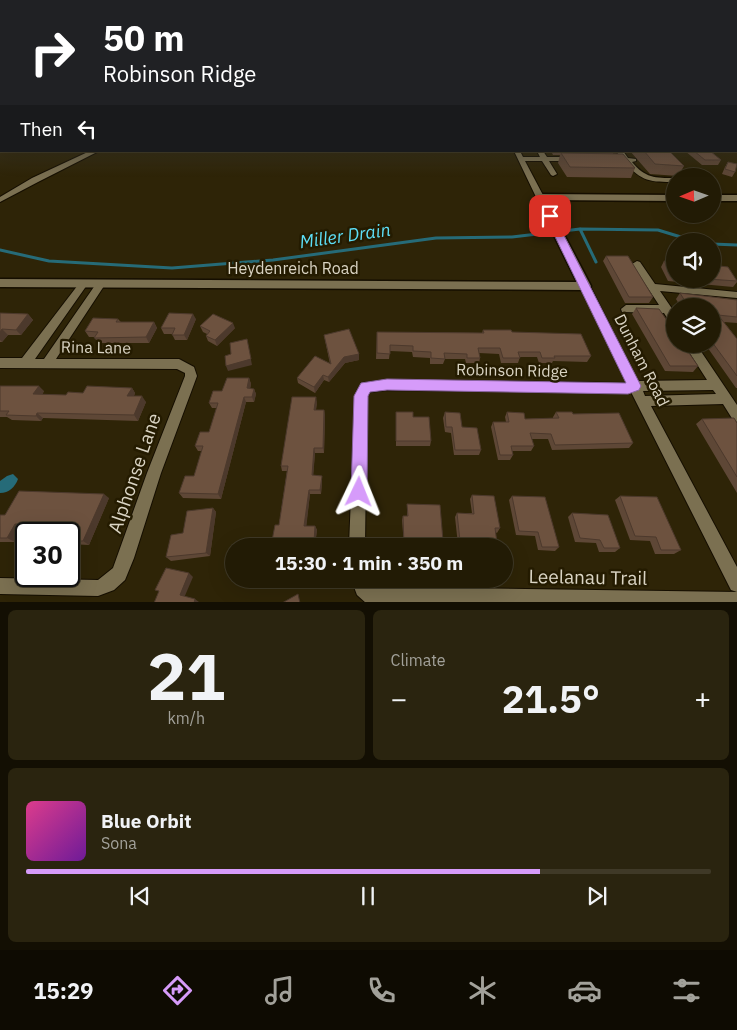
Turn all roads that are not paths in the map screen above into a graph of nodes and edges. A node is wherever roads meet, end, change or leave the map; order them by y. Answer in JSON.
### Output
{"nodes":[{"id":1,"x":94,"y":152,"type":"edge"},
{"id":2,"x":518,"y":152,"type":"edge"},
{"id":3,"x":540,"y":152,"type":"edge"},
{"id":4,"x":620,"y":152,"type":"edge"},
{"id":5,"x":521,"y":159,"type":"junction"},
{"id":6,"x":544,"y":159,"type":"junction"},
{"id":7,"x":578,"y":159,"type":"edge"},
{"id":8,"x":609,"y":160,"type":"edge"},
{"id":9,"x":630,"y":160,"type":"junction"},
{"id":10,"x":553,"y":174,"type":"dead end"},
{"id":11,"x":666,"y":180,"type":"edge"},
{"id":12,"x":540,"y":197,"type":"junction"},
{"id":13,"x":666,"y":198,"type":"edge"},
{"id":14,"x":721,"y":198,"type":"edge"},
{"id":15,"x":737,"y":198,"type":"edge"},
{"id":16,"x":0,"y":200,"type":"edge"},
{"id":17,"x":637,"y":264,"type":"dead end"},
{"id":18,"x":0,"y":283,"type":"edge"},
{"id":19,"x":84,"y":283,"type":"junction"},
{"id":20,"x":101,"y":283,"type":"junction"},
{"id":21,"x":585,"y":286,"type":"junction"},
{"id":22,"x":653,"y":287,"type":"junction"},
{"id":23,"x":737,"y":295,"type":"edge"},
{"id":24,"x":626,"y":309,"type":"dead end"},
{"id":25,"x":666,"y":309,"type":"joint"},
{"id":26,"x":696,"y":353,"type":"edge"},
{"id":27,"x":26,"y":362,"type":"junction"},
{"id":28,"x":47,"y":362,"type":"junction"},
{"id":29,"x":0,"y":363,"type":"edge"},
{"id":30,"x":190,"y":370,"type":"joint"},
{"id":31,"x":717,"y":385,"type":"junction"},
{"id":32,"x":634,"y":386,"type":"junction"},
{"id":33,"x":725,"y":399,"type":"junction"},
{"id":34,"x":642,"y":401,"type":"junction"},
{"id":35,"x":737,"y":416,"type":"edge"},
{"id":36,"x":358,"y":538,"type":"edge"},
{"id":37,"x":737,"y":584,"type":"edge"},
{"id":38,"x":0,"y":586,"type":"edge"},
{"id":39,"x":362,"y":588,"type":"edge"},
{"id":40,"x":737,"y":601,"type":"edge"}],
"edges":[{"from":1,"to":16,"type":"street"},
{"from":2,"to":5,"type":"street","name":"Dunham Road"},
{"from":3,"to":6,"type":"street"},
{"from":4,"to":9,"type":"street"},
{"from":5,"to":6,"type":"street"},
{"from":5,"to":12,"type":"street","name":"Dunham Road"},
{"from":6,"to":7,"type":"street"},
{"from":6,"to":10,"type":"street"},
{"from":8,"to":9,"type":"street"},
{"from":9,"to":11,"type":"street"},
{"from":12,"to":13,"type":"street"},
{"from":12,"to":21,"type":"street","name":"Dunham Road"},
{"from":14,"to":15,"type":"street"},
{"from":17,"to":22,"type":"street"},
{"from":18,"to":19,"type":"street","name":"Heydenreich Road"},
{"from":19,"to":20,"type":"street","name":"Heydenreich Road"},
{"from":19,"to":27,"type":"street"},
{"from":20,"to":21,"type":"street","name":"Heydenreich Road"},
{"from":20,"to":28,"type":"street"},
{"from":21,"to":32,"type":"street","name":"Dunham Road"},
{"from":22,"to":23,"type":"street"},
{"from":22,"to":25,"type":"street"},
{"from":24,"to":25,"type":"street"},
{"from":26,"to":31,"type":"street"},
{"from":27,"to":28,"type":"street","name":"Rina Lane"},
{"from":27,"to":29,"type":"street","name":"Rina Lane"},
{"from":28,"to":30,"type":"street","name":"Rina Lane"},
{"from":30,"to":38,"type":"street","name":"Alphonse Lane"},
{"from":31,"to":32,"type":"street","name":"Robinson Ridge"},
{"from":31,"to":33,"type":"street"},
{"from":32,"to":34,"type":"street","name":"Dunham Road"},
{"from":32,"to":36,"type":"street","name":"Robinson Ridge"},
{"from":33,"to":34,"type":"street"},
{"from":33,"to":35,"type":"street"},
{"from":34,"to":37,"type":"street","name":"Dunham Road"},
{"from":39,"to":40,"type":"street","name":"Leelanau Trail"}]}
